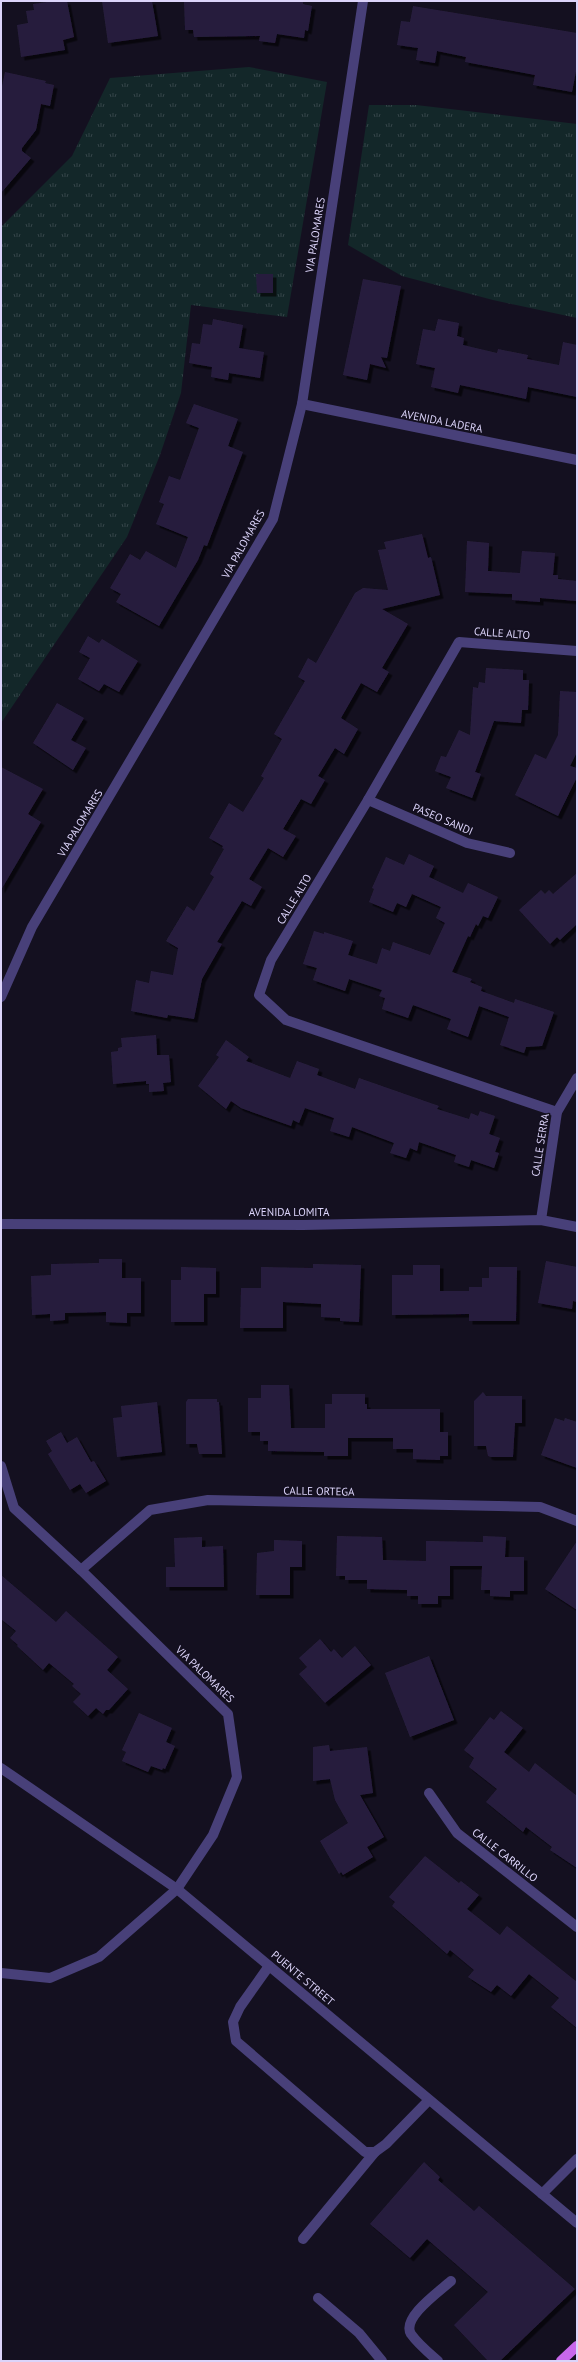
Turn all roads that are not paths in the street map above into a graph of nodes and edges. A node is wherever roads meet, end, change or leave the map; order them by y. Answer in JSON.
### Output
{"nodes":[{"id":1,"x":363,"y":1,"type":"edge"},
{"id":2,"x":302,"y":404,"type":"junction"},
{"id":3,"x":577,"y":460,"type":"edge"},
{"id":4,"x":577,"y":651,"type":"edge"},
{"id":5,"x":368,"y":800,"type":"junction"},
{"id":6,"x":510,"y":853,"type":"dead end"},
{"id":7,"x":1,"y":997,"type":"edge"},
{"id":8,"x":577,"y":1078,"type":"edge"},
{"id":9,"x":557,"y":1112,"type":"junction"},
{"id":10,"x":541,"y":1220,"type":"junction"},
{"id":11,"x":1,"y":1224,"type":"edge"},
{"id":12,"x":577,"y":1227,"type":"edge"},
{"id":13,"x":1,"y":1466,"type":"edge"},
{"id":14,"x":577,"y":1521,"type":"edge"},
{"id":15,"x":81,"y":1570,"type":"junction"},
{"id":16,"x":1,"y":1768,"type":"edge"},
{"id":17,"x":429,"y":1793,"type":"dead end"},
{"id":18,"x":176,"y":1889,"type":"junction"},
{"id":19,"x":577,"y":1927,"type":"edge"},
{"id":20,"x":269,"y":1966,"type":"junction"},
{"id":21,"x":1,"y":1973,"type":"edge"},
{"id":22,"x":429,"y":2100,"type":"junction"},
{"id":23,"x":375,"y":2152,"type":"junction"},
{"id":24,"x":577,"y":2159,"type":"edge"},
{"id":25,"x":542,"y":2194,"type":"junction"},
{"id":26,"x":577,"y":2223,"type":"edge"},
{"id":27,"x":303,"y":2240,"type":"dead end"},
{"id":28,"x":451,"y":2281,"type":"dead end"},
{"id":29,"x":318,"y":2298,"type":"dead end"},
{"id":30,"x":577,"y":2346,"type":"edge"},
{"id":31,"x":382,"y":2361,"type":"edge"},
{"id":32,"x":438,"y":2361,"type":"edge"},
{"id":33,"x":561,"y":2361,"type":"edge"}],
"edges":[{"from":1,"to":2,"type":"street","name":"VIA PALOMARES"},
{"from":2,"to":3,"type":"street","name":"AVENIDA LADERA"},
{"from":2,"to":7,"type":"street","name":"VIA PALOMARES"},
{"from":4,"to":5,"type":"street","name":"CALLE ALTO"},
{"from":5,"to":6,"type":"street","name":"PASEO SANDI"},
{"from":5,"to":9,"type":"street","name":"CALLE ALTO"},
{"from":8,"to":9,"type":"street","name":"CALLE SERRA"},
{"from":9,"to":10,"type":"street","name":"CALLE SERRA"},
{"from":10,"to":11,"type":"street","name":"AVENIDA LOMITA"},
{"from":10,"to":12,"type":"street","name":"AVENIDA LOMITA"},
{"from":13,"to":15,"type":"street","name":"VIA PALOMARES"},
{"from":14,"to":15,"type":"street","name":"CALLE ORTEGA"},
{"from":15,"to":18,"type":"street","name":"VIA PALOMARES"},
{"from":16,"to":18,"type":"street","name":"PUENTE STREET"},
{"from":17,"to":19,"type":"street","name":"CALLE CARRILLO"},
{"from":18,"to":20,"type":"street","name":"PUENTE STREET"},
{"from":18,"to":21,"type":"street","name":"VIA PALOMARES"},
{"from":20,"to":22,"type":"street","name":"PUENTE STREET"},
{"from":20,"to":23,"type":"street"},
{"from":22,"to":23,"type":"street"},
{"from":22,"to":25,"type":"street","name":"PUENTE STREET"},
{"from":23,"to":27,"type":"street"},
{"from":24,"to":25,"type":"street"},
{"from":25,"to":26,"type":"street","name":"PUENTE STREET"},
{"from":28,"to":32,"type":"street"},
{"from":29,"to":31,"type":"street"},
{"from":30,"to":33,"type":"main road"}]}
